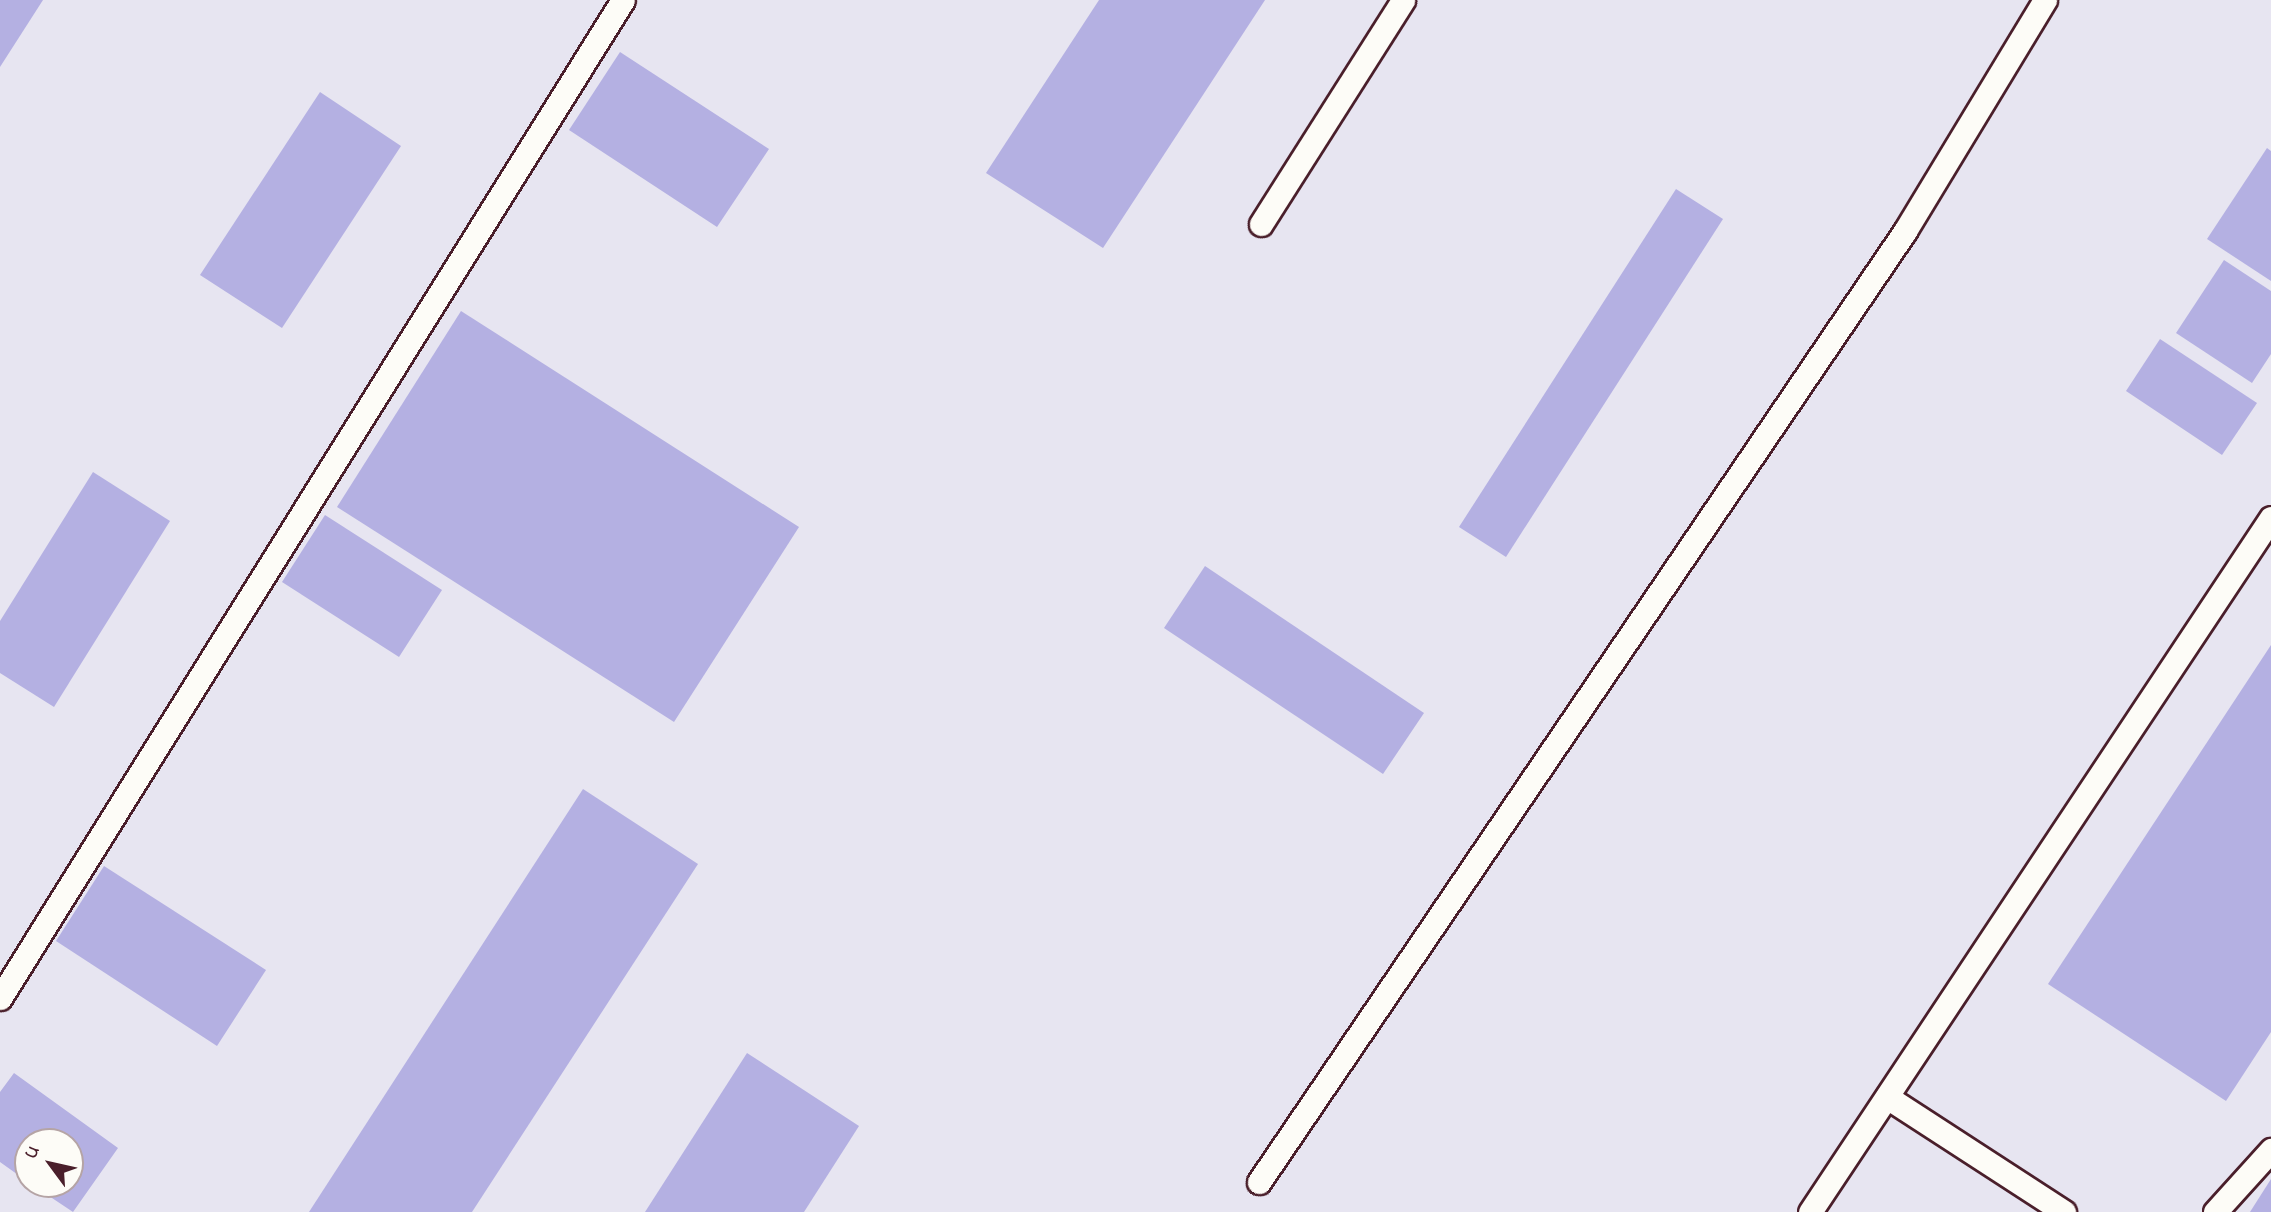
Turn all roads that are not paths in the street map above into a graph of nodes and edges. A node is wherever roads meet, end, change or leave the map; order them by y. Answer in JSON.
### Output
{"nodes":[{"id":1,"x":623,"y":0,"type":"edge"},
{"id":2,"x":1403,"y":0,"type":"edge"},
{"id":3,"x":2045,"y":0,"type":"edge"},
{"id":4,"x":1261,"y":224,"type":"dead end"},
{"id":5,"x":2271,"y":517,"type":"edge"},
{"id":6,"x":0,"y":998,"type":"edge"},
{"id":7,"x":1887,"y":1097,"type":"junction"},
{"id":8,"x":2271,"y":1150,"type":"edge"},
{"id":9,"x":1259,"y":1182,"type":"dead end"},
{"id":10,"x":1810,"y":1212,"type":"edge"},
{"id":11,"x":2064,"y":1212,"type":"edge"},
{"id":12,"x":2215,"y":1212,"type":"edge"}],
"edges":[{"from":1,"to":6,"type":"lane"},
{"from":2,"to":4,"type":"lane"},
{"from":3,"to":9,"type":"lane"},
{"from":5,"to":7,"type":"lane"},
{"from":7,"to":10,"type":"lane"},
{"from":7,"to":11,"type":"lane"},
{"from":8,"to":12,"type":"lane"}]}
